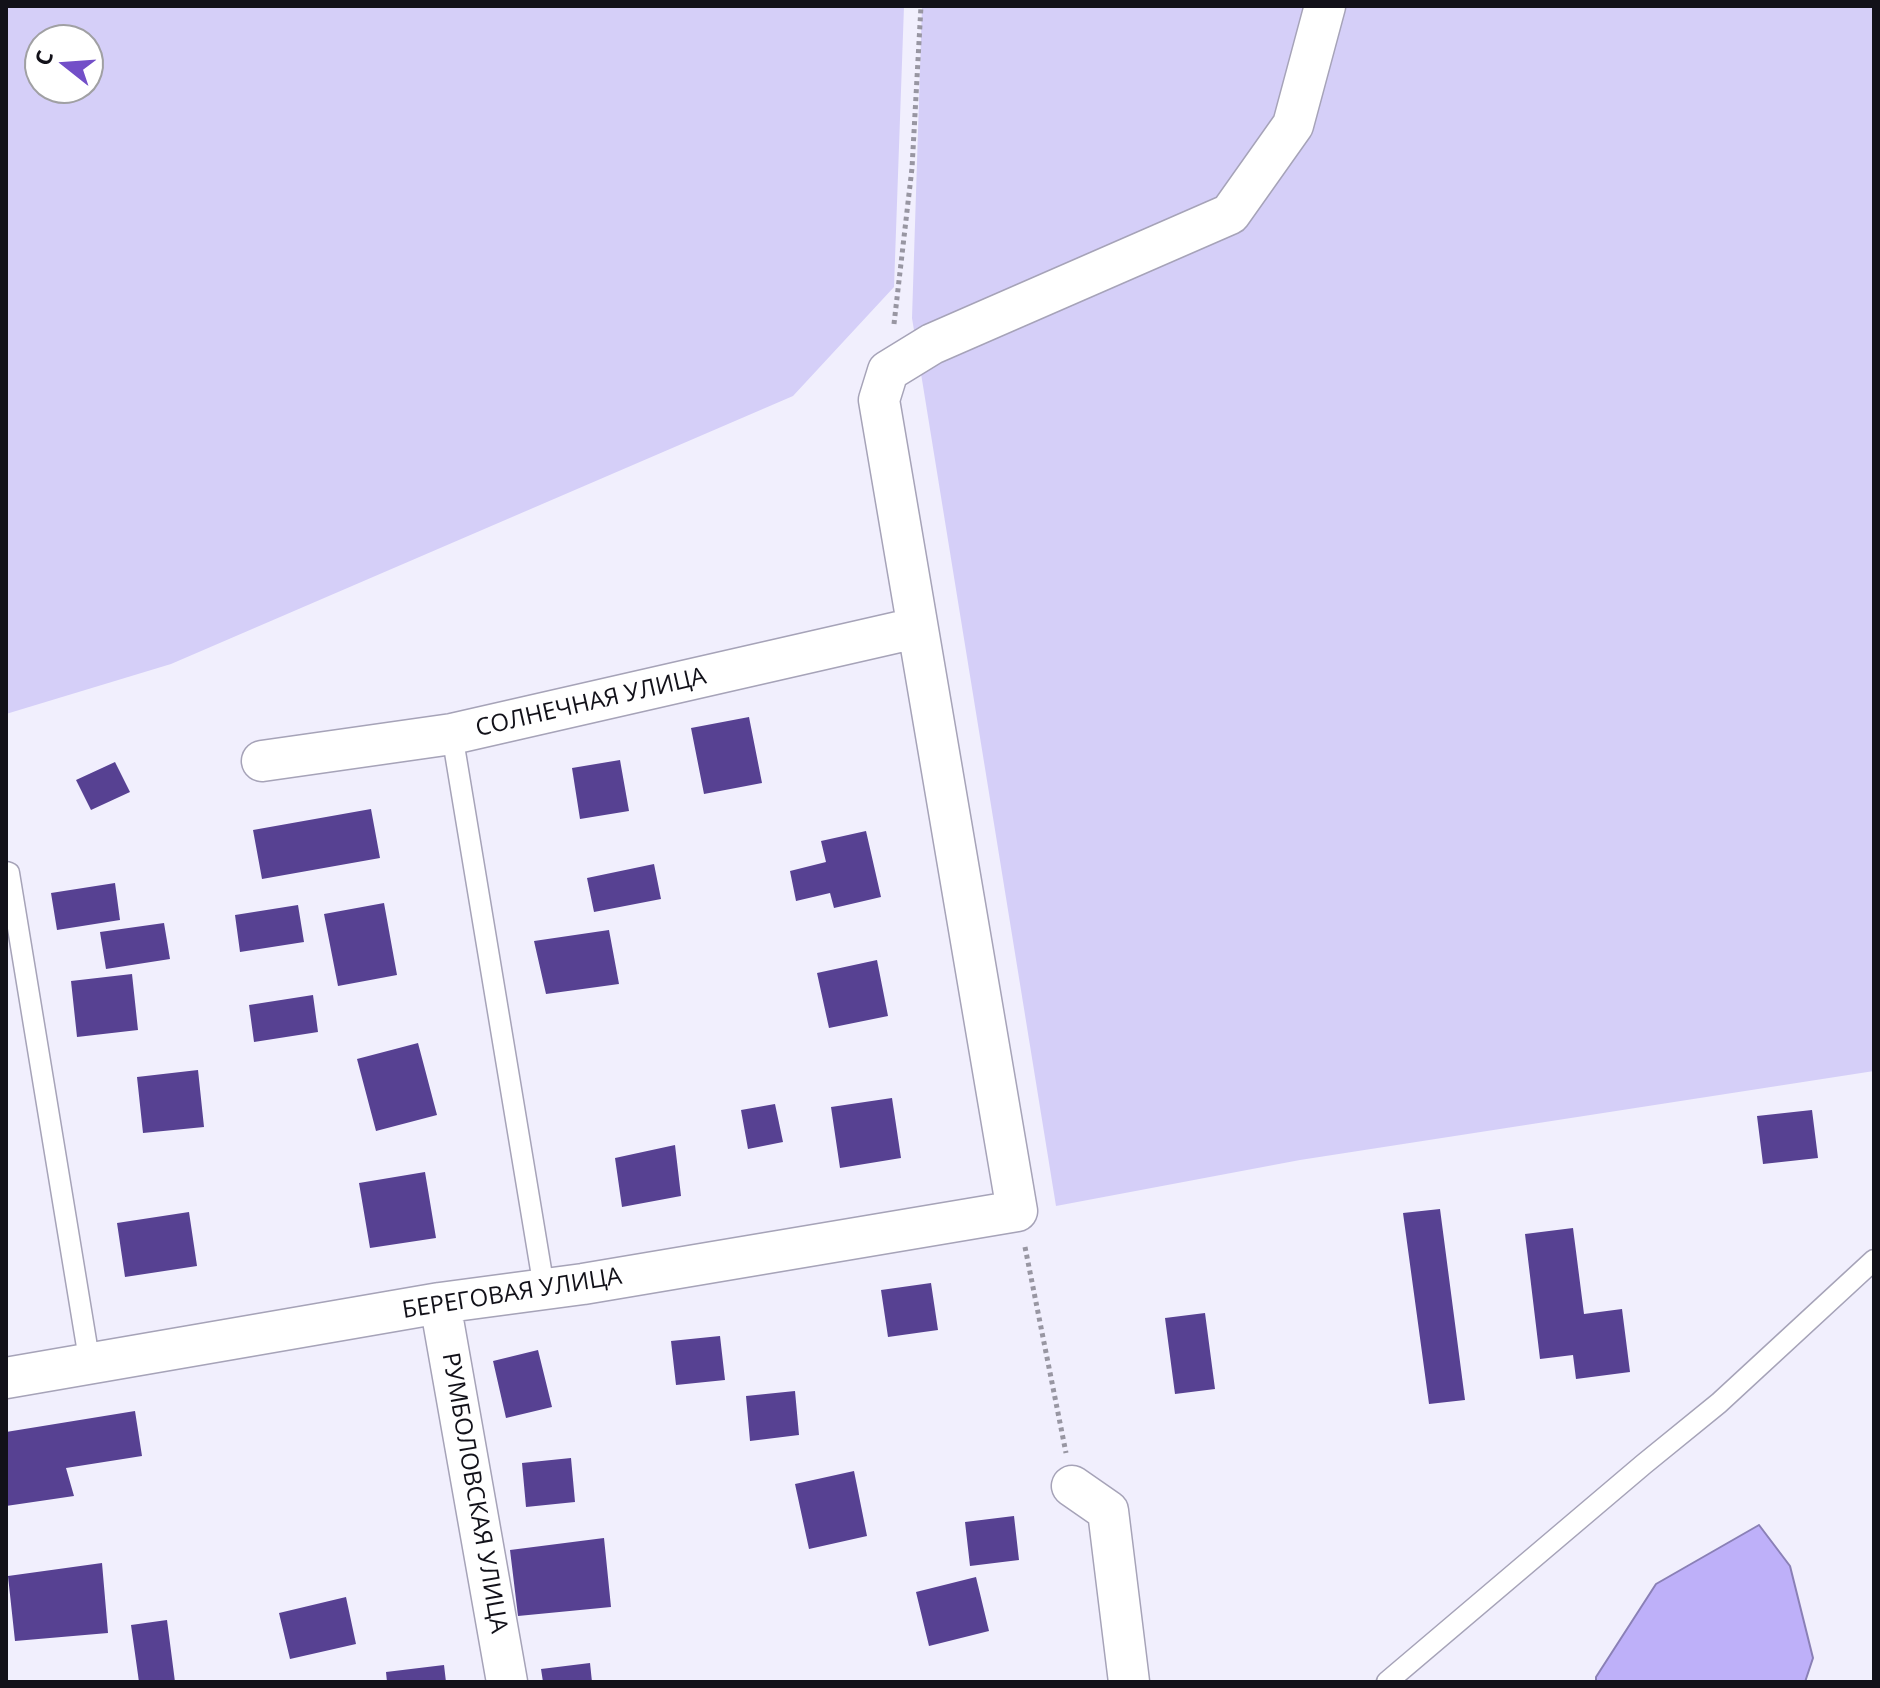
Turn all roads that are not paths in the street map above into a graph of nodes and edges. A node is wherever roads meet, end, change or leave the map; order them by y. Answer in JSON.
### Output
{"nodes":[{"id":1,"x":1325,"y":6,"type":"edge"},
{"id":2,"x":916,"y":628,"type":"junction"},
{"id":3,"x":452,"y":734,"type":"junction"},
{"id":4,"x":262,"y":761,"type":"dead end"},
{"id":5,"x":6,"y":872,"type":"edge"},
{"id":6,"x":1874,"y":1260,"type":"edge"},
{"id":7,"x":544,"y":1288,"type":"junction"},
{"id":8,"x":440,"y":1303,"type":"junction"},
{"id":9,"x":90,"y":1365,"type":"junction"},
{"id":10,"x":6,"y":1378,"type":"edge"},
{"id":11,"x":1072,"y":1486,"type":"road end"},
{"id":12,"x":507,"y":1682,"type":"edge"},
{"id":13,"x":1129,"y":1682,"type":"edge"},
{"id":14,"x":1387,"y":1682,"type":"edge"}],
"edges":[{"from":1,"to":2,"type":"street"},
{"from":2,"to":3,"type":"street","name":"СОЛНЕЧНАЯ УЛИЦА"},
{"from":2,"to":7,"type":"street","name":"БЕРЕГОВАЯ УЛИЦА"},
{"from":3,"to":4,"type":"street","name":"СОЛНЕЧНАЯ УЛИЦА"},
{"from":3,"to":7,"type":"lane"},
{"from":5,"to":9,"type":"lane"},
{"from":6,"to":14,"type":"lane"},
{"from":7,"to":8,"type":"street","name":"БЕРЕГОВАЯ УЛИЦА"},
{"from":8,"to":9,"type":"street","name":"БЕРЕГОВАЯ УЛИЦА"},
{"from":8,"to":12,"type":"street","name":"РУМБОЛОВСКАЯ УЛИЦА"},
{"from":9,"to":10,"type":"street","name":"БЕРЕГОВАЯ УЛИЦА"},
{"from":11,"to":13,"type":"street"}]}
